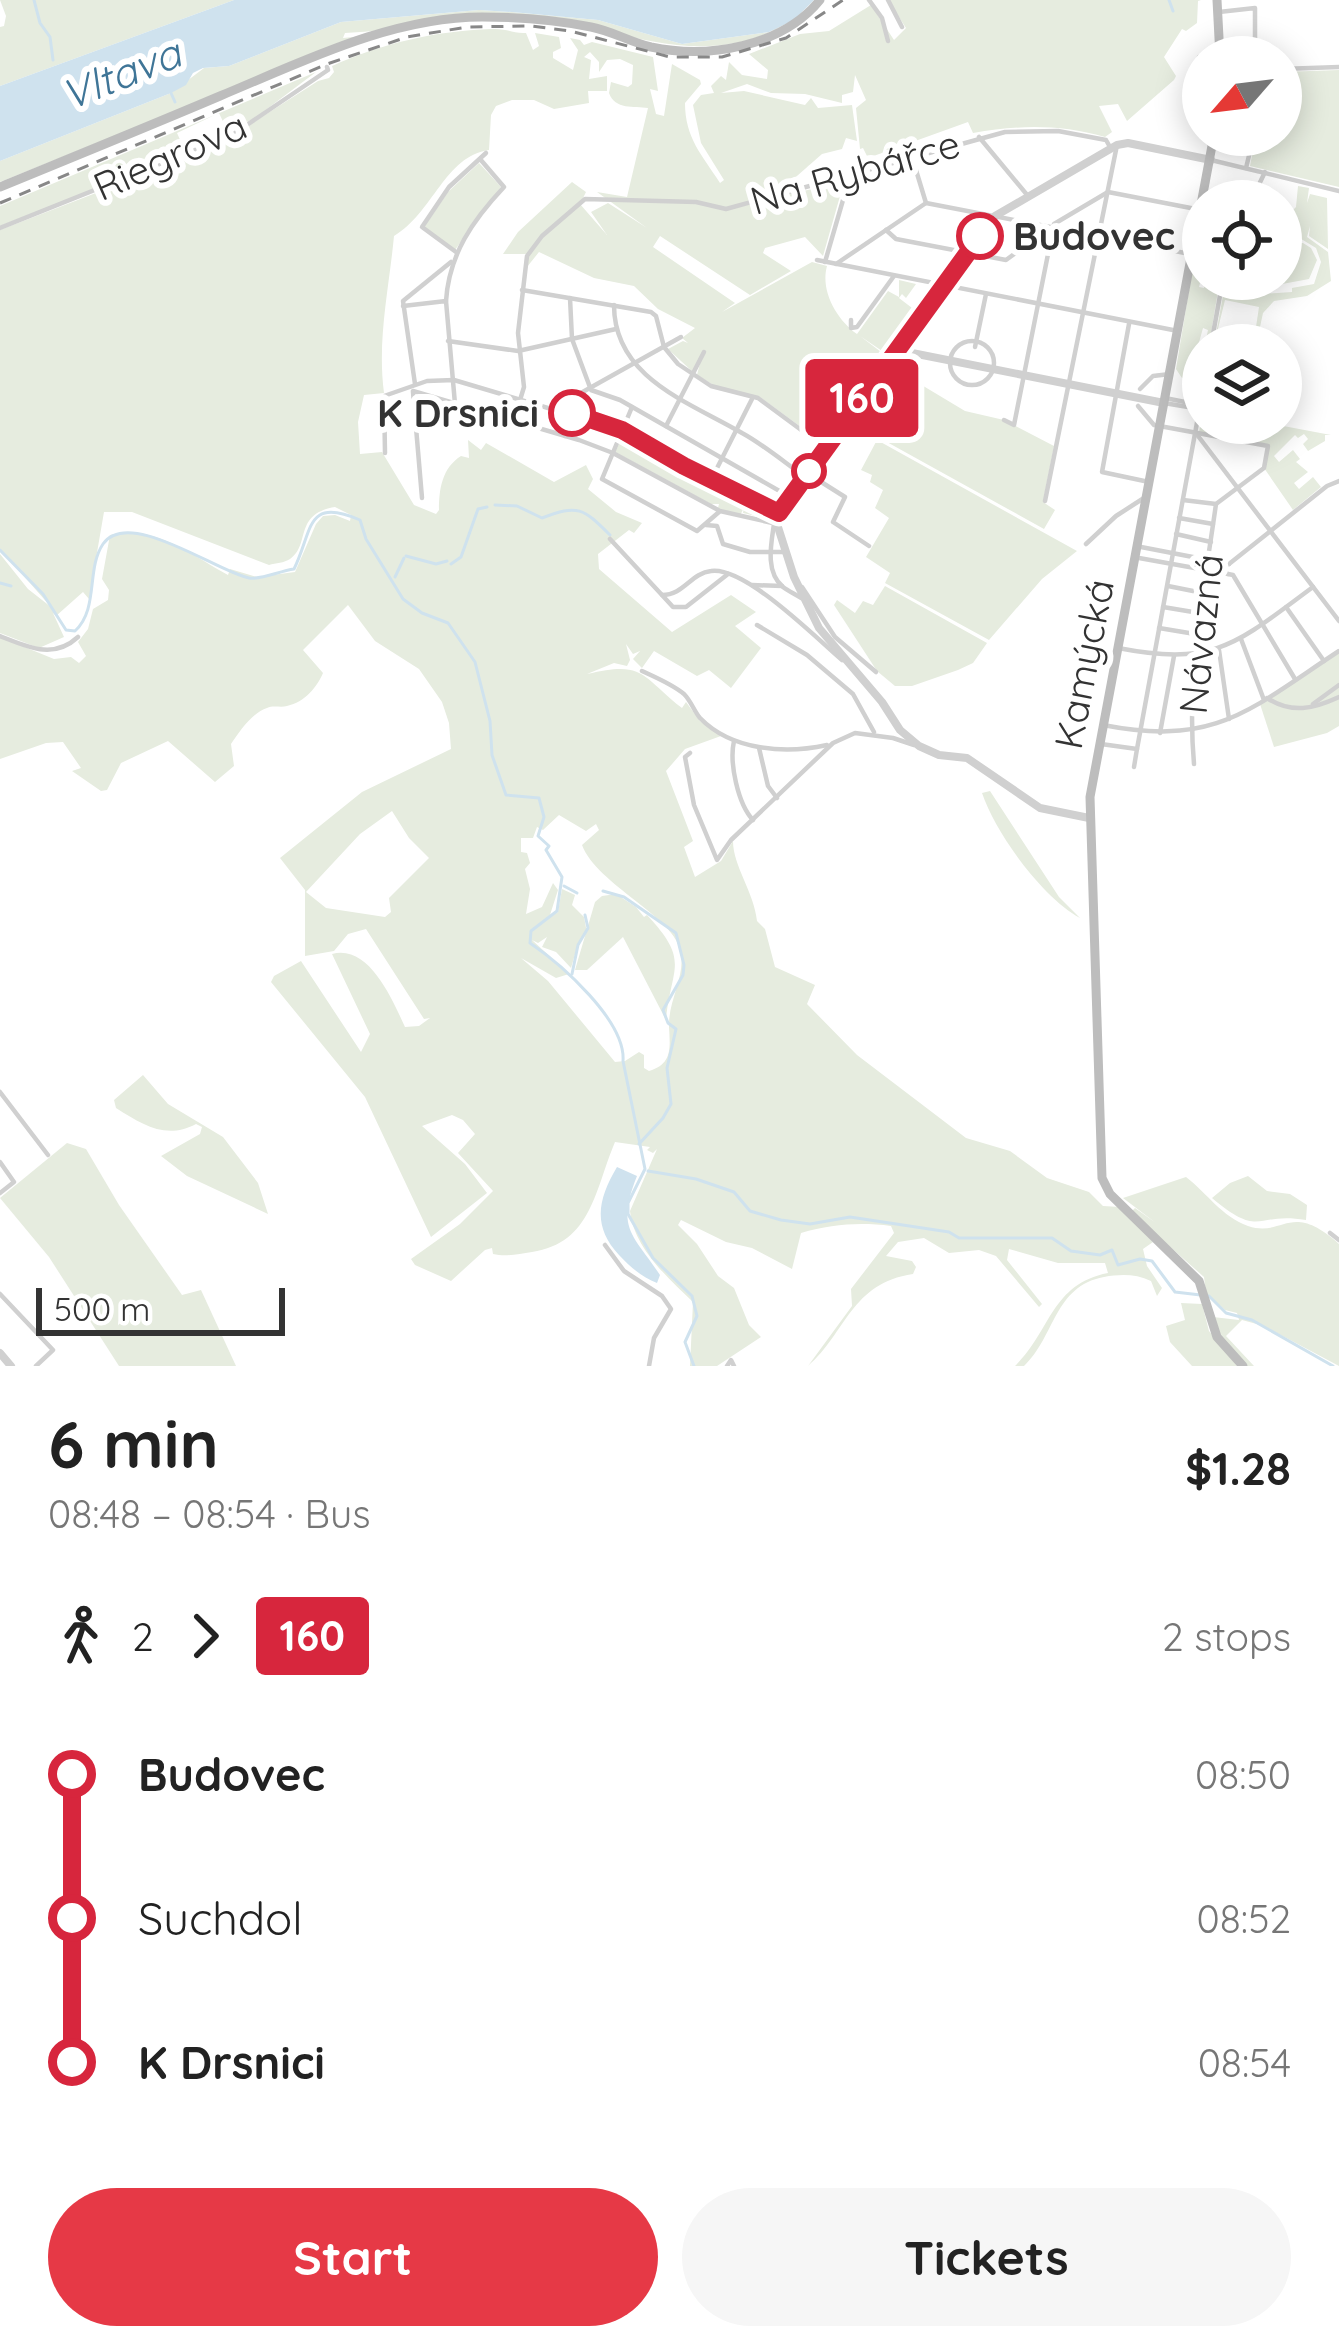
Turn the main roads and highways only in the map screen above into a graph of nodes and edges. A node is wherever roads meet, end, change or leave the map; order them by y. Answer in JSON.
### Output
{"nodes":[{"id":1,"x":820,"y":0,"type":"edge"},
{"id":2,"x":1218,"y":6,"type":"edge"},
{"id":3,"x":1219,"y":36,"type":"edge"},
{"id":4,"x":0,"y":188,"type":"edge"},
{"id":5,"x":1184,"y":300,"type":"edge"},
{"id":6,"x":1243,"y":1366,"type":"edge"}],
"edges":[{"from":1,"to":4,"type":"main road"},
{"from":2,"to":3,"type":"main road"},
{"from":5,"to":6,"type":"main road","name":"Kamýcká"}]}
